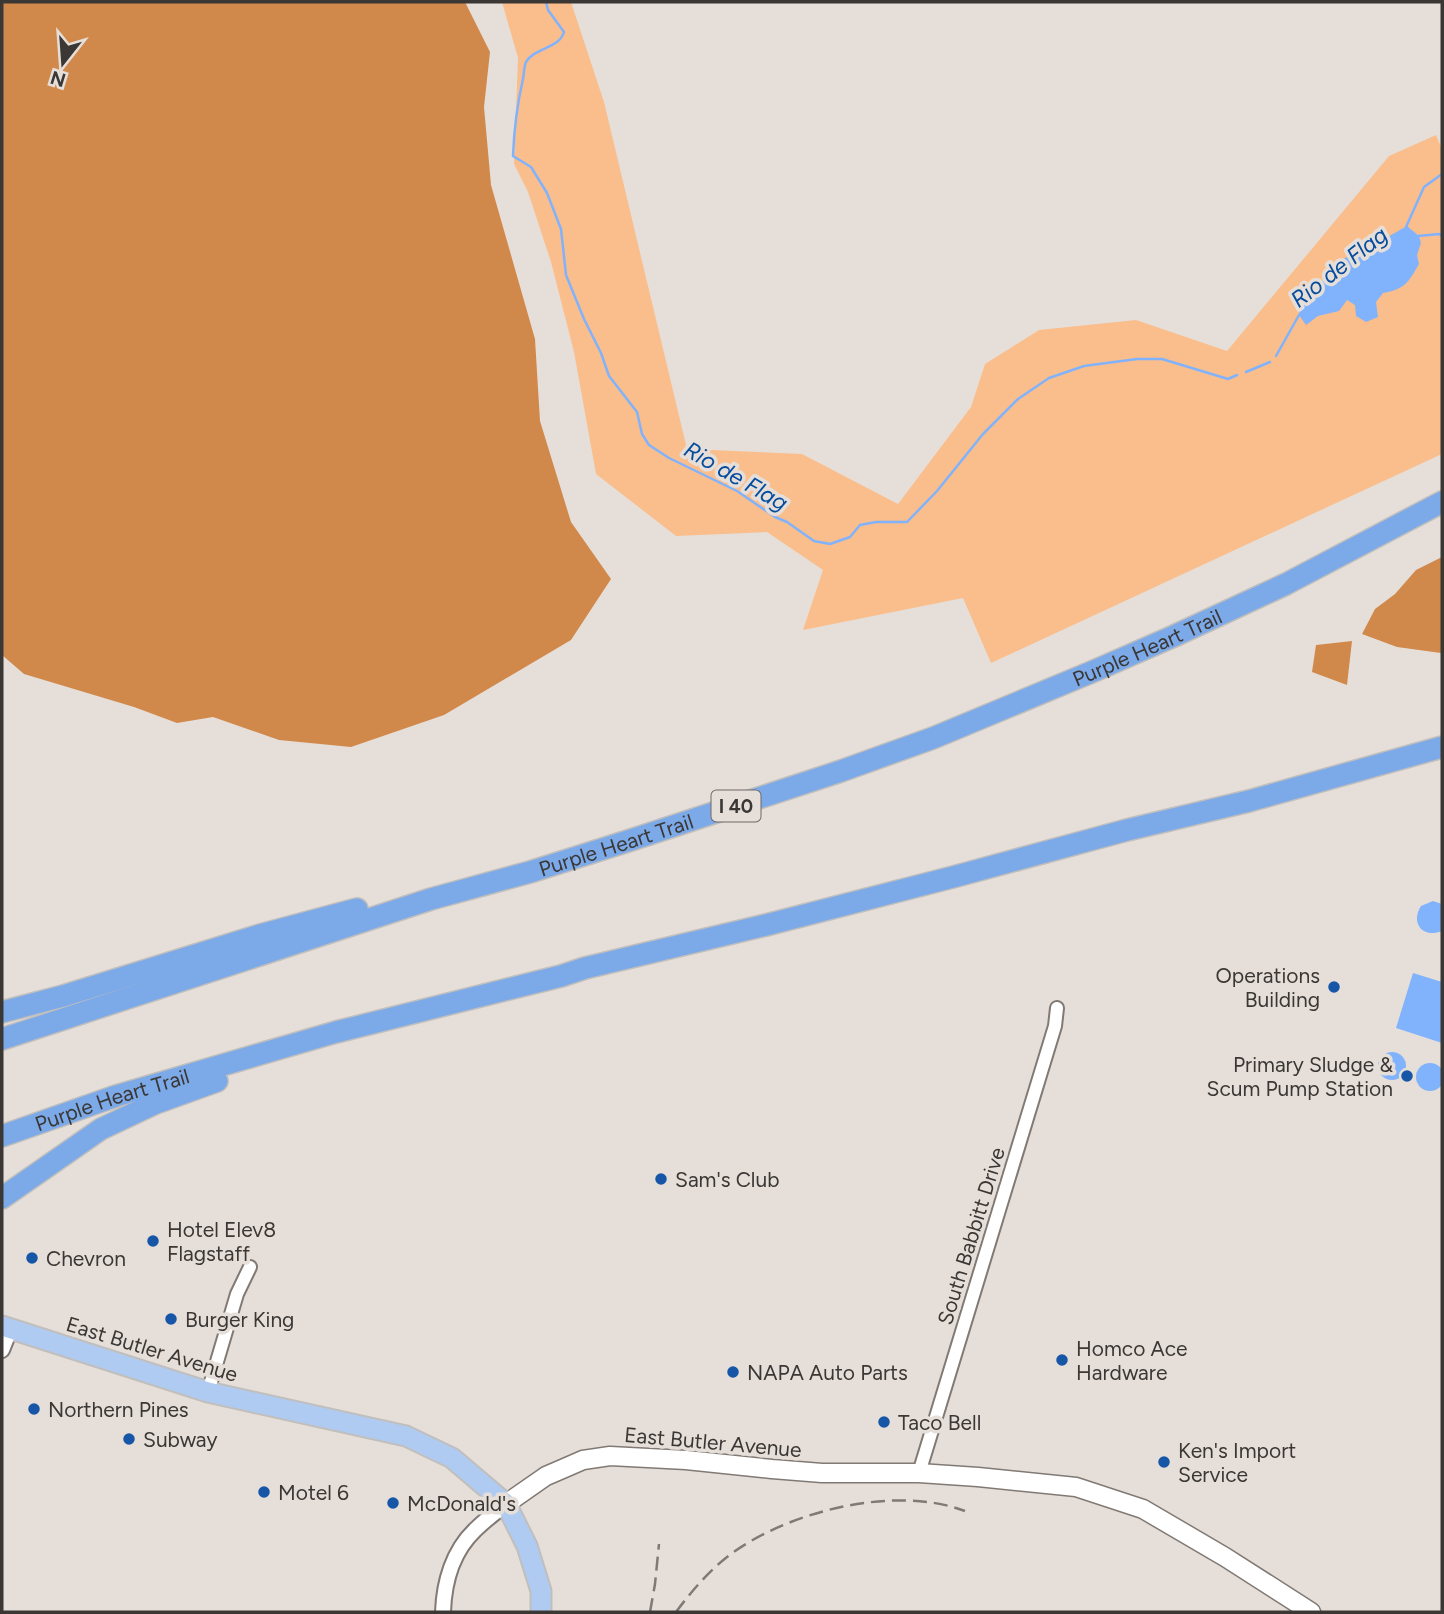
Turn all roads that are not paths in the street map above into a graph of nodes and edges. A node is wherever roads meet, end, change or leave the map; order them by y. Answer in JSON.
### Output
{"nodes":[{"id":1,"x":1442,"y":502,"type":"edge"},
{"id":2,"x":1442,"y":747,"type":"edge"},
{"id":3,"x":431,"y":899,"type":"junction"},
{"id":4,"x":585,"y":968,"type":"junction"},
{"id":5,"x":1057,"y":1009,"type":"dead end"},
{"id":6,"x":2,"y":1012,"type":"edge"},
{"id":7,"x":2,"y":1040,"type":"edge"},
{"id":8,"x":2,"y":1136,"type":"edge"},
{"id":9,"x":2,"y":1198,"type":"edge"},
{"id":10,"x":250,"y":1267,"type":"dead end"},
{"id":11,"x":6,"y":1328,"type":"edge"},
{"id":12,"x":2,"y":1350,"type":"edge"},
{"id":13,"x":208,"y":1392,"type":"junction"},
{"id":14,"x":919,"y":1473,"type":"junction"},
{"id":15,"x":506,"y":1504,"type":"junction"},
{"id":16,"x":443,"y":1612,"type":"edge"},
{"id":17,"x":541,"y":1612,"type":"edge"},
{"id":18,"x":1311,"y":1612,"type":"edge"}],
"edges":[{"from":1,"to":3,"type":"highway","name":"Purple Heart Trail","number":"I 40"},
{"from":2,"to":4,"type":"highway","name":"Purple Heart Trail"},
{"from":3,"to":6,"type":"highway"},
{"from":3,"to":7,"type":"highway","name":"Purple Heart Trail","number":"I 40"},
{"from":4,"to":8,"type":"highway","name":"Purple Heart Trail"},
{"from":4,"to":9,"type":"highway"},
{"from":5,"to":14,"type":"street","name":"South Babbitt Drive"},
{"from":10,"to":13,"type":"street"},
{"from":11,"to":12,"type":"street"},
{"from":11,"to":13,"type":"main road","name":"East Butler Avenue"},
{"from":13,"to":15,"type":"main road","name":"East Butler Avenue"},
{"from":14,"to":15,"type":"main road","name":"East Butler Avenue"},
{"from":14,"to":18,"type":"main road","name":"East Butler Avenue"},
{"from":15,"to":16,"type":"street"},
{"from":15,"to":17,"type":"main road"}]}
